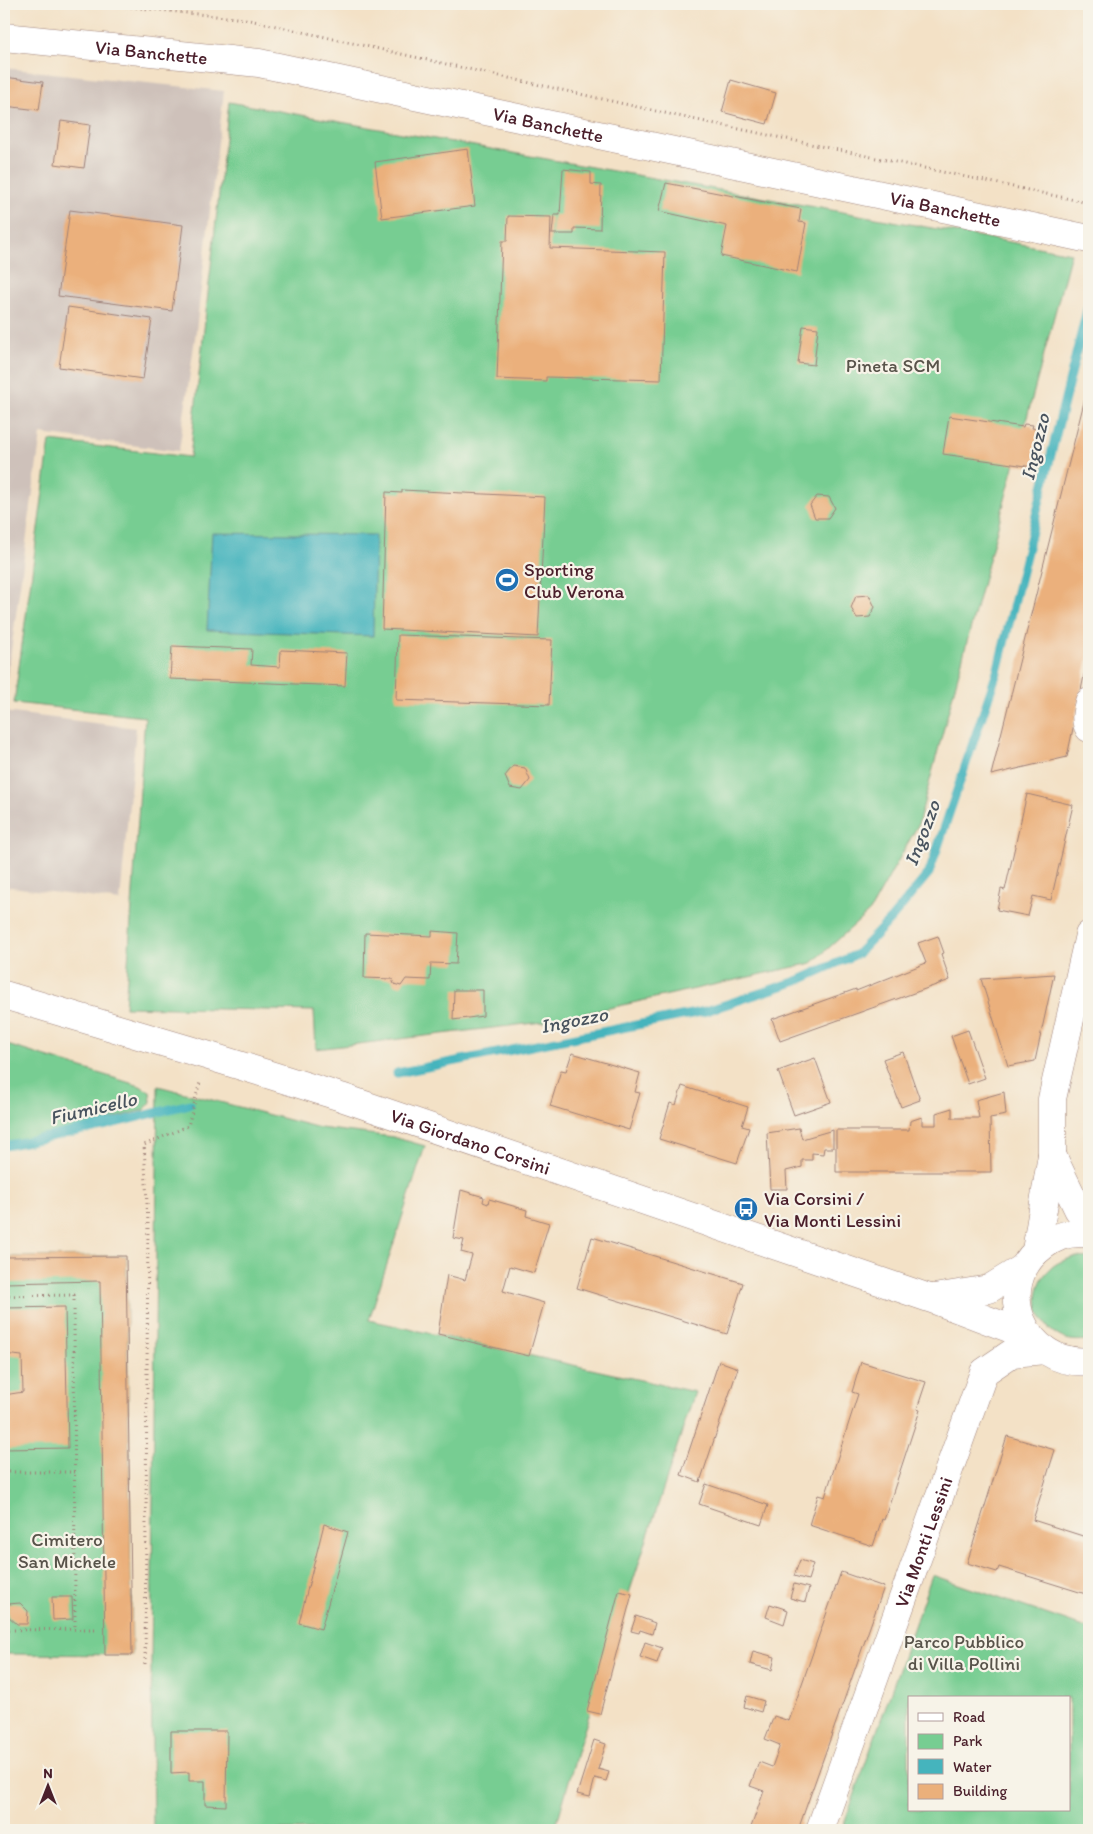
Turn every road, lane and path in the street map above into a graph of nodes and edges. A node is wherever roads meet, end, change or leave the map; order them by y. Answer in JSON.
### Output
{"nodes":[{"id":1,"x":101,"y":4,"type":"edge"},
{"id":2,"x":4,"y":37,"type":"edge"},
{"id":3,"x":1089,"y":203,"type":"edge"},
{"id":4,"x":1089,"y":239,"type":"edge"},
{"id":5,"x":1089,"y":702,"type":"edge"},
{"id":6,"x":1089,"y":728,"type":"edge"},
{"id":7,"x":1089,"y":935,"type":"edge"},
{"id":8,"x":4,"y":995,"type":"edge"},
{"id":9,"x":206,"y":1054,"type":"junction"},
{"id":10,"x":1052,"y":1155,"type":"junction"},
{"id":11,"x":1089,"y":1223,"type":"edge"},
{"id":12,"x":1089,"y":1234,"type":"edge"},
{"id":13,"x":1030,"y":1260,"type":"junction"},
{"id":14,"x":4,"y":1296,"type":"edge"},
{"id":15,"x":932,"y":1299,"type":"junction"},
{"id":16,"x":1037,"y":1343,"type":"junction"},
{"id":17,"x":1089,"y":1361,"type":"edge"},
{"id":18,"x":4,"y":1472,"type":"edge"},
{"id":19,"x":75,"y":1472,"type":"junction"},
{"id":20,"x":75,"y":1629,"type":"junction"},
{"id":21,"x":95,"y":1629,"type":"dead end"},
{"id":22,"x":4,"y":1630,"type":"edge"},
{"id":23,"x":145,"y":1664,"type":"dead end"},
{"id":24,"x":820,"y":1830,"type":"edge"}],
"edges":[{"from":1,"to":3,"type":"path"},
{"from":2,"to":4,"type":"street","name":"Via Banchette"},
{"from":5,"to":6,"type":"street"},
{"from":7,"to":10,"type":"street"},
{"from":8,"to":9,"type":"street","name":"Via Giordano Corsini"},
{"from":9,"to":15,"type":"street","name":"Via Giordano Corsini"},
{"from":9,"to":23,"type":"path"},
{"from":10,"to":11,"type":"street"},
{"from":10,"to":13,"type":"street"},
{"from":12,"to":13,"type":"street","name":"Via Giordano Corsini"},
{"from":13,"to":15,"type":"street","name":"Via Giordano Corsini"},
{"from":13,"to":16,"type":"street"},
{"from":14,"to":19,"type":"path"},
{"from":15,"to":16,"type":"street","name":"Via Giordano Corsini"},
{"from":16,"to":17,"type":"street","name":"Via Giordano Corsini"},
{"from":16,"to":24,"type":"street","name":"Via Monti Lessini"},
{"from":18,"to":19,"type":"path"},
{"from":19,"to":20,"type":"path"},
{"from":20,"to":21,"type":"path"},
{"from":20,"to":22,"type":"path"}]}
